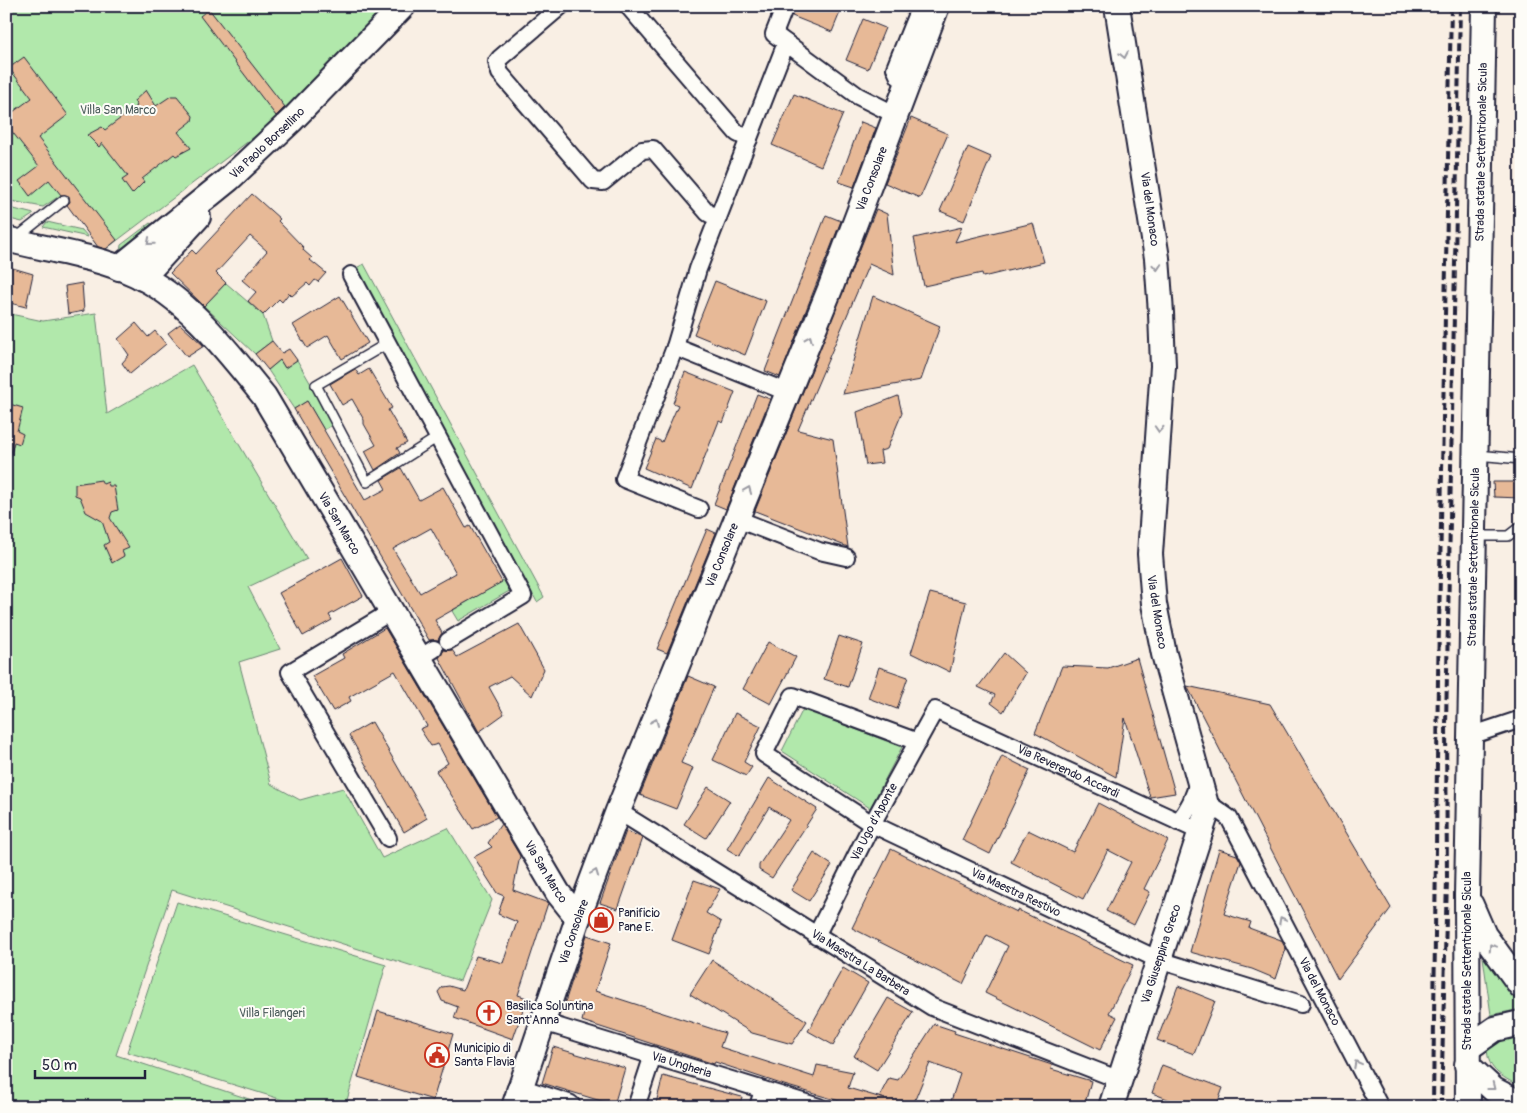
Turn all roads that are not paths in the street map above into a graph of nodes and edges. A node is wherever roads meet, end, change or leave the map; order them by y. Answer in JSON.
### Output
{"nodes":[{"id":1,"x":403,"y":6,"type":"edge"},
{"id":2,"x":561,"y":6,"type":"edge"},
{"id":3,"x":628,"y":6,"type":"edge"},
{"id":4,"x":785,"y":6,"type":"edge"},
{"id":5,"x":920,"y":6,"type":"edge"},
{"id":6,"x":937,"y":6,"type":"edge"},
{"id":7,"x":1117,"y":6,"type":"edge"},
{"id":8,"x":1484,"y":6,"type":"edge"},
{"id":9,"x":786,"y":43,"type":"junction"},
{"id":10,"x":909,"y":81,"type":"junction"},
{"id":11,"x":896,"y":115,"type":"junction"},
{"id":12,"x":749,"y":139,"type":"junction"},
{"id":13,"x":230,"y":179,"type":"junction"},
{"id":14,"x":64,"y":200,"type":"dead end"},
{"id":15,"x":718,"y":218,"type":"junction"},
{"id":16,"x":10,"y":240,"type":"edge"},
{"id":17,"x":119,"y":268,"type":"junction"},
{"id":18,"x":351,"y":275,"type":"dead end"},
{"id":19,"x":142,"y":278,"type":"junction"},
{"id":20,"x":388,"y":343,"type":"junction"},
{"id":21,"x":675,"y":347,"type":"junction"},
{"id":22,"x":787,"y":392,"type":"junction"},
{"id":23,"x":438,"y":438,"type":"junction"},
{"id":24,"x":1476,"y":455,"type":"junction"},
{"id":25,"x":1521,"y":459,"type":"edge"},
{"id":26,"x":699,"y":510,"type":"dead end"},
{"id":27,"x":737,"y":519,"type":"junction"},
{"id":28,"x":1521,"y":526,"type":"edge"},
{"id":29,"x":1475,"y":536,"type":"junction"},
{"id":30,"x":846,"y":557,"type":"dead end"},
{"id":31,"x":392,"y":611,"type":"junction"},
{"id":32,"x":434,"y":649,"type":"junction"},
{"id":33,"x":935,"y":710,"type":"joint"},
{"id":34,"x":1521,"y":719,"type":"edge"},
{"id":35,"x":1470,"y":736,"type":"junction"},
{"id":36,"x":918,"y":742,"type":"junction"},
{"id":37,"x":1198,"y":778,"type":"junction"},
{"id":38,"x":1205,"y":801,"type":"junction"},
{"id":39,"x":618,"y":811,"type":"junction"},
{"id":40,"x":1178,"y":822,"type":"junction"},
{"id":41,"x":872,"y":824,"type":"junction"},
{"id":42,"x":1201,"y":832,"type":"junction"},
{"id":43,"x":388,"y":838,"type":"dead end"},
{"id":44,"x":1467,"y":895,"type":"junction"},
{"id":45,"x":578,"y":918,"type":"junction"},
{"id":46,"x":816,"y":936,"type":"junction"},
{"id":47,"x":1159,"y":960,"type":"junction"},
{"id":48,"x":1521,"y":986,"type":"edge"},
{"id":49,"x":1301,"y":1004,"type":"dead end"},
{"id":50,"x":543,"y":1022,"type":"junction"},
{"id":51,"x":1521,"y":1022,"type":"edge"},
{"id":52,"x":653,"y":1055,"type":"junction"},
{"id":53,"x":1467,"y":1056,"type":"junction"},
{"id":54,"x":1120,"y":1080,"type":"junction"},
{"id":55,"x":763,"y":1090,"type":"junction"},
{"id":56,"x":517,"y":1099,"type":"edge"},
{"id":57,"x":1521,"y":1104,"type":"edge"},
{"id":58,"x":568,"y":1107,"type":"edge"},
{"id":59,"x":636,"y":1107,"type":"edge"},
{"id":60,"x":758,"y":1107,"type":"edge"},
{"id":61,"x":820,"y":1107,"type":"edge"},
{"id":62,"x":1111,"y":1107,"type":"edge"},
{"id":63,"x":1380,"y":1107,"type":"edge"},
{"id":64,"x":1468,"y":1107,"type":"edge"}],
"edges":[{"from":1,"to":13,"type":"street","name":"Via Paolo Borsellino"},
{"from":2,"to":15,"type":"street"},
{"from":3,"to":12,"type":"street"},
{"from":4,"to":9,"type":"street"},
{"from":5,"to":10,"type":"street"},
{"from":6,"to":10,"type":"street","name":"Via Consolare"},
{"from":7,"to":37,"type":"street","name":"Via del Monaco","one_way":true},
{"from":8,"to":24,"type":"street","name":"Strada statale Settentrionale Sicula"},
{"from":9,"to":11,"type":"street"},
{"from":9,"to":12,"type":"street"},
{"from":10,"to":11,"type":"street","name":"Via Consolare"},
{"from":22,"to":11,"type":"street","name":"Via Consolare","one_way":true},
{"from":12,"to":15,"type":"street"},
{"from":13,"to":17,"type":"street","name":"Via Paolo Borsellino","one_way":true},
{"from":13,"to":19,"type":"street"},
{"from":14,"to":16,"type":"lane"},
{"from":15,"to":21,"type":"street"},
{"from":16,"to":17,"type":"street","name":"Via San Marco"},
{"from":17,"to":19,"type":"street","name":"Via San Marco"},
{"from":18,"to":20,"type":"street"},
{"from":19,"to":31,"type":"street","name":"Via San Marco"},
{"from":20,"to":23,"type":"street"},
{"from":20,"to":23,"type":"lane"},
{"from":21,"to":22,"type":"street"},
{"from":21,"to":26,"type":"street"},
{"from":27,"to":22,"type":"street","name":"Via Consolare","one_way":true},
{"from":23,"to":32,"type":"street"},
{"from":24,"to":25,"type":"lane"},
{"from":24,"to":29,"type":"street","name":"Strada statale Settentrionale Sicula"},
{"from":27,"to":30,"type":"street"},
{"from":39,"to":27,"type":"street","name":"Via Consolare","one_way":true},
{"from":28,"to":29,"type":"lane"},
{"from":29,"to":35,"type":"street","name":"Strada statale Settentrionale Sicula"},
{"from":31,"to":32,"type":"street","name":"Via San Marco"},
{"from":31,"to":43,"type":"street"},
{"from":32,"to":45,"type":"street","name":"Via San Marco"},
{"from":33,"to":36,"type":"street","name":"Via Ugo d'Aponte"},
{"from":33,"to":40,"type":"street","name":"Via Reverendo Accardi"},
{"from":34,"to":35,"type":"street"},
{"from":35,"to":44,"type":"street","name":"Strada statale Settentrionale Sicula"},
{"from":36,"to":41,"type":"street","name":"Via Ugo d'Aponte"},
{"from":36,"to":41,"type":"street","name":"Via Maestra Restivo"},
{"from":37,"to":38,"type":"street","name":"Via del Monaco"},
{"from":37,"to":40,"type":"street"},
{"from":38,"to":42,"type":"street","name":"Via Giuseppina Greco"},
{"from":63,"to":38,"type":"street","name":"Via del Monaco","one_way":true},
{"from":45,"to":39,"type":"street","name":"Via Consolare","one_way":true},
{"from":39,"to":46,"type":"street","name":"Via Maestra La Barbera"},
{"from":40,"to":42,"type":"street","name":"Via Reverendo Accardi"},
{"from":41,"to":46,"type":"street","name":"Via Ugo d'Aponte"},
{"from":41,"to":47,"type":"street","name":"Via Maestra Restivo"},
{"from":42,"to":47,"type":"street","name":"Via Giuseppina Greco"},
{"from":48,"to":44,"type":"street","one_way":true},
{"from":44,"to":53,"type":"street","name":"Strada statale Settentrionale Sicula"},
{"from":45,"to":50,"type":"street","name":"Via Consolare"},
{"from":46,"to":54,"type":"street","name":"Via Maestra La Barbera"},
{"from":47,"to":49,"type":"street","name":"Via Maestra Restivo"},
{"from":47,"to":54,"type":"street","name":"Via Giuseppina Greco"},
{"from":50,"to":52,"type":"street","name":"Via Ungheria"},
{"from":50,"to":56,"type":"street","name":"Via Consolare"},
{"from":51,"to":53,"type":"street"},
{"from":52,"to":55,"type":"street","name":"Via Ungheria"},
{"from":52,"to":59,"type":"street"},
{"from":53,"to":57,"type":"street","one_way":true},
{"from":53,"to":64,"type":"street","name":"Strada statale Settentrionale Sicula"},
{"from":54,"to":62,"type":"street","name":"Via Giuseppina Greco"},
{"from":55,"to":60,"type":"street"},
{"from":55,"to":61,"type":"street","name":"Via Ungheria"},
{"from":56,"to":58,"type":"street"}]}
